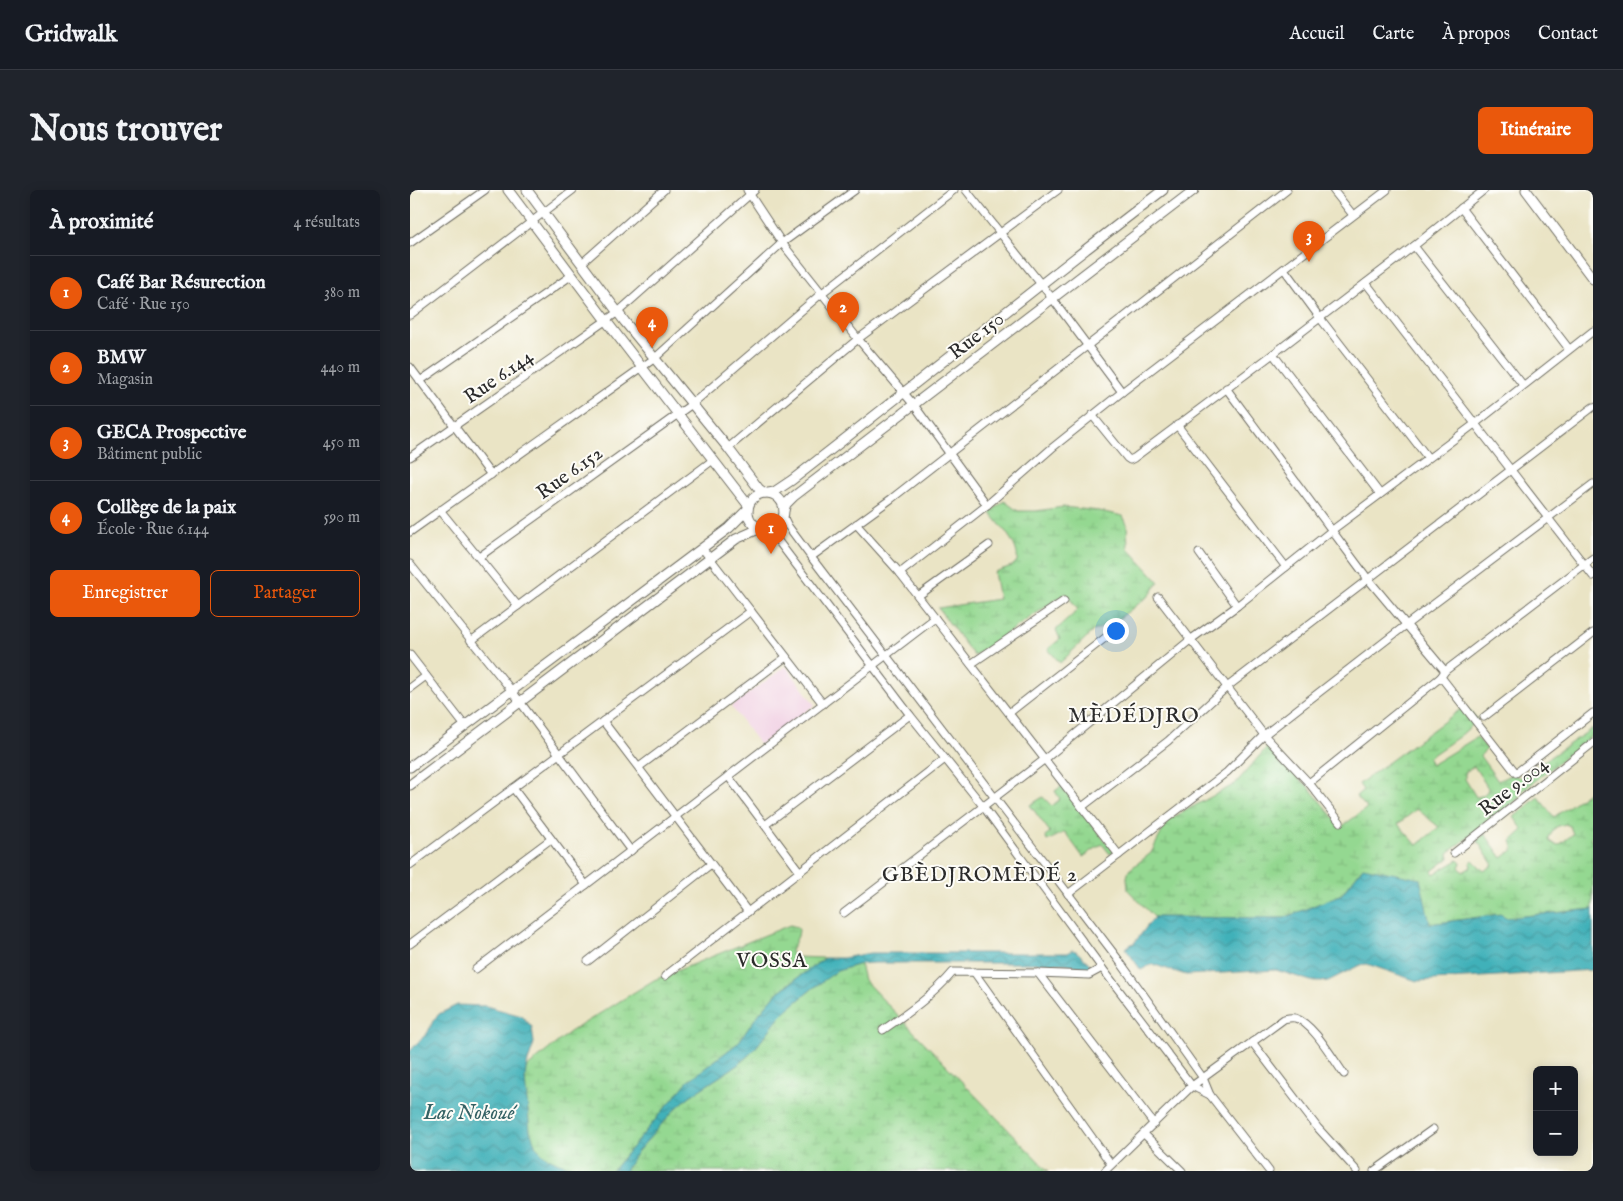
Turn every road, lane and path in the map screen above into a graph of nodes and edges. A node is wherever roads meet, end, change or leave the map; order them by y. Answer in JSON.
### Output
{"nodes":[{"id":1,"x":485,"y":190,"type":"edge"},
{"id":2,"x":508,"y":190,"type":"edge"},
{"id":3,"x":526,"y":190,"type":"edge"},
{"id":4,"x":573,"y":190,"type":"edge"},
{"id":5,"x":664,"y":190,"type":"edge"},
{"id":6,"x":855,"y":190,"type":"edge"},
{"id":7,"x":954,"y":190,"type":"edge"},
{"id":8,"x":966,"y":190,"type":"edge"},
{"id":9,"x":1058,"y":190,"type":"edge"},
{"id":10,"x":1163,"y":190,"type":"edge"},
{"id":11,"x":1194,"y":190,"type":"edge"},
{"id":12,"x":1287,"y":190,"type":"edge"},
{"id":13,"x":1333,"y":190,"type":"edge"},
{"id":14,"x":1387,"y":190,"type":"edge"},
{"id":15,"x":1484,"y":190,"type":"edge"},
{"id":16,"x":1526,"y":190,"type":"edge"},
{"id":17,"x":750,"y":191,"type":"edge"},
{"id":18,"x":1461,"y":208,"type":"junction"},
{"id":19,"x":544,"y":213,"type":"junction"},
{"id":20,"x":1353,"y":215,"type":"junction"},
{"id":21,"x":532,"y":222,"type":"junction"},
{"id":22,"x":1001,"y":234,"type":"junction"},
{"id":23,"x":410,"y":243,"type":"edge"},
{"id":24,"x":782,"y":243,"type":"junction"},
{"id":25,"x":1414,"y":246,"type":"junction"},
{"id":26,"x":582,"y":263,"type":"junction"},
{"id":27,"x":1284,"y":269,"type":"junction"},
{"id":28,"x":572,"y":275,"type":"junction"},
{"id":29,"x":1593,"y":280,"type":"edge"},
{"id":30,"x":1366,"y":283,"type":"junction"},
{"id":31,"x":1040,"y":284,"type":"junction"},
{"id":32,"x":822,"y":293,"type":"junction"},
{"id":33,"x":1052,"y":298,"type":"junction"},
{"id":34,"x":618,"y":312,"type":"junction"},
{"id":35,"x":410,"y":315,"type":"edge"},
{"id":36,"x":1320,"y":318,"type":"junction"},
{"id":37,"x":606,"y":321,"type":"junction"},
{"id":38,"x":1593,"y":331,"type":"edge"},
{"id":39,"x":858,"y":339,"type":"junction"},
{"id":40,"x":1087,"y":347,"type":"junction"},
{"id":41,"x":1570,"y":349,"type":"junction"},
{"id":42,"x":1273,"y":354,"type":"junction"},
{"id":43,"x":655,"y":358,"type":"junction"},
{"id":44,"x":410,"y":367,"type":"edge"},
{"id":45,"x":642,"y":368,"type":"junction"},
{"id":46,"x":420,"y":381,"type":"junction"},
{"id":47,"x":1523,"y":386,"type":"junction"},
{"id":48,"x":1226,"y":388,"type":"junction"},
{"id":49,"x":1122,"y":392,"type":"junction"},
{"id":50,"x":904,"y":394,"type":"junction"},
{"id":51,"x":692,"y":404,"type":"junction"},
{"id":52,"x":914,"y":405,"type":"junction"},
{"id":53,"x":1593,"y":408,"type":"edge"},
{"id":54,"x":678,"y":414,"type":"junction"},
{"id":55,"x":1092,"y":415,"type":"junction"},
{"id":56,"x":1476,"y":423,"type":"junction"},
{"id":57,"x":1177,"y":425,"type":"junction"},
{"id":58,"x":454,"y":427,"type":"junction"},
{"id":59,"x":728,"y":448,"type":"junction"},
{"id":60,"x":949,"y":454,"type":"junction"},
{"id":61,"x":410,"y":457,"type":"edge"},
{"id":62,"x":1428,"y":458,"type":"junction"},
{"id":63,"x":713,"y":460,"type":"junction"},
{"id":64,"x":1512,"y":469,"type":"junction"},
{"id":65,"x":491,"y":475,"type":"junction"},
{"id":66,"x":1593,"y":484,"type":"edge"},
{"id":67,"x":767,"y":493,"type":"junction"},
{"id":68,"x":1380,"y":494,"type":"junction"},
{"id":69,"x":988,"y":505,"type":"junction"},
{"id":70,"x":748,"y":507,"type":"junction"},
{"id":71,"x":440,"y":510,"type":"junction"},
{"id":72,"x":783,"y":513,"type":"junction"},
{"id":73,"x":1549,"y":518,"type":"junction"},
{"id":74,"x":856,"y":524,"type":"junction"},
{"id":75,"x":765,"y":528,"type":"junction"},
{"id":76,"x":1331,"y":531,"type":"junction"},
{"id":77,"x":410,"y":532,"type":"edge"},
{"id":78,"x":989,"y":545,"type":"dead end"},
{"id":79,"x":702,"y":548,"type":"junction"},
{"id":80,"x":1199,"y":553,"type":"dead end"},
{"id":81,"x":479,"y":557,"type":"junction"},
{"id":82,"x":811,"y":557,"type":"junction"},
{"id":83,"x":1593,"y":558,"type":"edge"},
{"id":84,"x":710,"y":559,"type":"junction"},
{"id":85,"x":410,"y":564,"type":"edge"},
{"id":86,"x":1584,"y":565,"type":"junction"},
{"id":87,"x":1286,"y":567,"type":"junction"},
{"id":88,"x":900,"y":573,"type":"junction"},
{"id":89,"x":1593,"y":576,"type":"edge"},
{"id":90,"x":1368,"y":579,"type":"junction"},
{"id":91,"x":918,"y":596,"type":"junction"},
{"id":92,"x":1158,"y":596,"type":"dead end"},
{"id":93,"x":1064,"y":601,"type":"dead end"},
{"id":94,"x":518,"y":606,"type":"junction"},
{"id":95,"x":1237,"y":606,"type":"junction"},
{"id":96,"x":751,"y":611,"type":"junction"},
{"id":97,"x":935,"y":618,"type":"junction"},
{"id":98,"x":1406,"y":625,"type":"junction"},
{"id":99,"x":1593,"y":633,"type":"edge"},
{"id":100,"x":1110,"y":634,"type":"dead end"},
{"id":101,"x":1190,"y":640,"type":"junction"},
{"id":102,"x":471,"y":641,"type":"junction"},
{"id":103,"x":410,"y":655,"type":"edge"},
{"id":104,"x":885,"y":656,"type":"junction"},
{"id":105,"x":786,"y":657,"type":"junction"},
{"id":106,"x":970,"y":664,"type":"junction"},
{"id":107,"x":874,"y":666,"type":"junction"},
{"id":108,"x":1443,"y":674,"type":"junction"},
{"id":109,"x":426,"y":676,"type":"junction"},
{"id":110,"x":1226,"y":687,"type":"junction"},
{"id":111,"x":410,"y":688,"type":"edge"},
{"id":112,"x":512,"y":691,"type":"junction"},
{"id":113,"x":520,"y":702,"type":"junction"},
{"id":114,"x":823,"y":704,"type":"junction"},
{"id":115,"x":1009,"y":713,"type":"junction"},
{"id":116,"x":1593,"y":713,"type":"edge"},
{"id":117,"x":910,"y":715,"type":"junction"},
{"id":118,"x":1484,"y":717,"type":"dead end"},
{"id":119,"x":603,"y":721,"type":"junction"},
{"id":120,"x":465,"y":726,"type":"junction"},
{"id":121,"x":1264,"y":735,"type":"junction"},
{"id":122,"x":1593,"y":743,"type":"edge"},
{"id":123,"x":559,"y":754,"type":"junction"},
{"id":124,"x":946,"y":759,"type":"junction"},
{"id":125,"x":1045,"y":759,"type":"junction"},
{"id":126,"x":410,"y":767,"type":"edge"},
{"id":127,"x":639,"y":767,"type":"junction"},
{"id":128,"x":728,"y":776,"type":"junction"},
{"id":129,"x":1309,"y":782,"type":"junction"},
{"id":130,"x":410,"y":784,"type":"edge"},
{"id":131,"x":513,"y":788,"type":"junction"},
{"id":132,"x":995,"y":797,"type":"junction"},
{"id":133,"x":983,"y":806,"type":"junction"},
{"id":134,"x":1082,"y":807,"type":"junction"},
{"id":135,"x":676,"y":817,"type":"junction"},
{"id":136,"x":1340,"y":822,"type":"dead end"},
{"id":137,"x":765,"y":825,"type":"junction"},
{"id":138,"x":551,"y":839,"type":"junction"},
{"id":139,"x":631,"y":851,"type":"junction"},
{"id":140,"x":1454,"y":853,"type":"dead end"},
{"id":141,"x":1119,"y":855,"type":"junction"},
{"id":142,"x":712,"y":864,"type":"junction"},
{"id":143,"x":410,"y":865,"type":"edge"},
{"id":144,"x":800,"y":872,"type":"junction"},
{"id":145,"x":586,"y":885,"type":"junction"},
{"id":146,"x":1068,"y":894,"type":"junction"},
{"id":147,"x":748,"y":912,"type":"junction"},
{"id":148,"x":844,"y":913,"type":"dead end"},
{"id":149,"x":410,"y":944,"type":"edge"},
{"id":150,"x":588,"y":962,"type":"dead end"},
{"id":151,"x":1102,"y":968,"type":"junction"},
{"id":152,"x":476,"y":969,"type":"dead end"},
{"id":153,"x":974,"y":972,"type":"junction"},
{"id":154,"x":1038,"y":973,"type":"junction"},
{"id":155,"x":665,"y":976,"type":"dead end"},
{"id":156,"x":883,"y":1030,"type":"dead end"},
{"id":157,"x":1252,"y":1042,"type":"junction"},
{"id":158,"x":1344,"y":1074,"type":"dead end"},
{"id":159,"x":1203,"y":1078,"type":"junction"},
{"id":160,"x":1192,"y":1086,"type":"junction"},
{"id":161,"x":1210,"y":1095,"type":"junction"},
{"id":162,"x":1154,"y":1124,"type":"junction"},
{"id":163,"x":1433,"y":1129,"type":"dead end"},
{"id":164,"x":1144,"y":1134,"type":"junction"},
{"id":165,"x":1112,"y":1164,"type":"junction"},
{"id":166,"x":1180,"y":1170,"type":"edge"},
{"id":167,"x":1105,"y":1171,"type":"edge"},
{"id":168,"x":1269,"y":1171,"type":"edge"},
{"id":169,"x":1357,"y":1171,"type":"edge"},
{"id":170,"x":1374,"y":1171,"type":"edge"}],
"edges":[{"from":1,"to":23,"type":"street"},
{"from":2,"to":21,"type":"main road"},
{"from":3,"to":19,"type":"main road"},
{"from":4,"to":19,"type":"street"},
{"from":5,"to":26,"type":"street"},
{"from":6,"to":24,"type":"street"},
{"from":7,"to":32,"type":"street","name":"Rue 6.152"},
{"from":8,"to":22,"type":"street"},
{"from":9,"to":22,"type":"street"},
{"from":10,"to":31,"type":"main road","name":"Rue 150"},
{"from":11,"to":33,"type":"main road","name":"Rue 150"},
{"from":12,"to":40,"type":"street"},
{"from":13,"to":20,"type":"street"},
{"from":14,"to":20,"type":"street"},
{"from":15,"to":18,"type":"street"},
{"from":16,"to":29,"type":"main road"},
{"from":17,"to":24,"type":"street"},
{"from":17,"to":34,"type":"street","name":"Rue 6.144"},
{"from":18,"to":25,"type":"street"},
{"from":18,"to":41,"type":"street"},
{"from":19,"to":21,"type":"street"},
{"from":19,"to":26,"type":"main road"},
{"from":20,"to":27,"type":"street"},
{"from":21,"to":28,"type":"main road"},
{"from":21,"to":35,"type":"street"},
{"from":22,"to":31,"type":"street"},
{"from":22,"to":39,"type":"street"},
{"from":24,"to":32,"type":"street"},
{"from":24,"to":43,"type":"street"},
{"from":25,"to":30,"type":"street"},
{"from":25,"to":47,"type":"street"},
{"from":26,"to":34,"type":"main road"},
{"from":27,"to":36,"type":"street"},
{"from":27,"to":49,"type":"street"},
{"from":28,"to":37,"type":"main road"},
{"from":28,"to":46,"type":"street"},
{"from":30,"to":36,"type":"street"},
{"from":30,"to":56,"type":"street"},
{"from":31,"to":33,"type":"street"},
{"from":31,"to":50,"type":"main road","name":"Rue 150"},
{"from":32,"to":39,"type":"street"},
{"from":32,"to":51,"type":"street","name":"Rue 6.152"},
{"from":33,"to":40,"type":"street"},
{"from":33,"to":52,"type":"main road","name":"Rue 150"},
{"from":34,"to":37,"type":"street","name":"Rue 6.144"},
{"from":34,"to":43,"type":"main road"},
{"from":36,"to":42,"type":"street"},
{"from":36,"to":62,"type":"street"},
{"from":37,"to":45,"type":"main road"},
{"from":37,"to":58,"type":"street","name":"Rue 6.144"},
{"from":38,"to":41,"type":"street"},
{"from":39,"to":50,"type":"street"},
{"from":39,"to":59,"type":"street"},
{"from":40,"to":49,"type":"street"},
{"from":40,"to":60,"type":"street"},
{"from":41,"to":47,"type":"street"},
{"from":42,"to":48,"type":"street"},
{"from":42,"to":68,"type":"street"},
{"from":43,"to":45,"type":"street"},
{"from":43,"to":51,"type":"main road"},
{"from":44,"to":46,"type":"street"},
{"from":45,"to":54,"type":"main road"},
{"from":45,"to":65,"type":"street"},
{"from":46,"to":58,"type":"street"},
{"from":47,"to":56,"type":"street"},
{"from":48,"to":57,"type":"street"},
{"from":48,"to":76,"type":"street"},
{"from":49,"to":55,"type":"street"},
{"from":50,"to":52,"type":"street"},
{"from":50,"to":67,"type":"main road","name":"Rue 150"},
{"from":51,"to":54,"type":"street","name":"Rue 6.152"},
{"from":51,"to":59,"type":"main road"},
{"from":52,"to":60,"type":"street"},
{"from":52,"to":72,"type":"main road","name":"Rue 150"},
{"from":53,"to":64,"type":"street"},
{"from":54,"to":63,"type":"main road"},
{"from":54,"to":81,"type":"street","name":"Rue 6.152"},
{"from":55,"to":57,"type":"street"},
{"from":55,"to":69,"type":"street"},
{"from":56,"to":62,"type":"street"},
{"from":56,"to":64,"type":"street"},
{"from":57,"to":87,"type":"street"},
{"from":58,"to":61,"type":"street","name":"Rue 6.144"},
{"from":58,"to":65,"type":"street"},
{"from":59,"to":67,"type":"main road"},
{"from":60,"to":69,"type":"street"},
{"from":60,"to":74,"type":"street"},
{"from":62,"to":68,"type":"street"},
{"from":63,"to":70,"type":"main road"},
{"from":63,"to":94,"type":"street"},
{"from":64,"to":73,"type":"street"},
{"from":64,"to":90,"type":"street"},
{"from":65,"to":71,"type":"street"},
{"from":66,"to":73,"type":"street"},
{"from":67,"to":70,"type":"main road"},
{"from":67,"to":72,"type":"main road"},
{"from":68,"to":76,"type":"street"},
{"from":69,"to":88,"type":"street"},
{"from":70,"to":75,"type":"main road"},
{"from":70,"to":79,"type":"main road"},
{"from":71,"to":77,"type":"street"},
{"from":71,"to":81,"type":"street"},
{"from":72,"to":75,"type":"main road"},
{"from":72,"to":82,"type":"street"},
{"from":73,"to":86,"type":"street"},
{"from":73,"to":98,"type":"street"},
{"from":74,"to":82,"type":"street"},
{"from":74,"to":88,"type":"street"},
{"from":75,"to":84,"type":"main road"},
{"from":75,"to":107,"type":"street"},
{"from":76,"to":87,"type":"street"},
{"from":76,"to":90,"type":"street"},
{"from":78,"to":91,"type":"street"},
{"from":79,"to":84,"type":"street"},
{"from":79,"to":112,"type":"main road"},
{"from":80,"to":95,"type":"street"},
{"from":81,"to":94,"type":"street"},
{"from":82,"to":104,"type":"street"},
{"from":83,"to":86,"type":"street"},
{"from":84,"to":96,"type":"street"},
{"from":84,"to":113,"type":"main road"},
{"from":85,"to":102,"type":"street"},
{"from":86,"to":89,"type":"street"},
{"from":86,"to":108,"type":"street"},
{"from":87,"to":95,"type":"street"},
{"from":88,"to":91,"type":"street"},
{"from":90,"to":98,"type":"street"},
{"from":90,"to":110,"type":"street"},
{"from":91,"to":97,"type":"street"},
{"from":92,"to":101,"type":"street"},
{"from":93,"to":106,"type":"street"},
{"from":94,"to":102,"type":"street"},
{"from":95,"to":101,"type":"street"},
{"from":96,"to":105,"type":"street"},
{"from":96,"to":119,"type":"street"},
{"from":97,"to":104,"type":"street"},
{"from":97,"to":106,"type":"street"},
{"from":98,"to":108,"type":"street"},
{"from":98,"to":121,"type":"street"},
{"from":99,"to":118,"type":"street"},
{"from":100,"to":115,"type":"street"},
{"from":101,"to":110,"type":"street"},
{"from":101,"to":125,"type":"street"},
{"from":102,"to":112,"type":"street"},
{"from":103,"to":109,"type":"street"},
{"from":104,"to":107,"type":"street"},
{"from":104,"to":132,"type":"street"},
{"from":105,"to":114,"type":"street"},
{"from":105,"to":127,"type":"street"},
{"from":106,"to":115,"type":"street"},
{"from":107,"to":114,"type":"street"},
{"from":107,"to":117,"type":"street"},
{"from":108,"to":116,"type":"street","name":"Rue 9.004"},
{"from":108,"to":129,"type":"street"},
{"from":109,"to":111,"type":"street"},
{"from":109,"to":120,"type":"street"},
{"from":110,"to":121,"type":"street"},
{"from":110,"to":134,"type":"street"},
{"from":112,"to":113,"type":"street"},
{"from":112,"to":120,"type":"main road"},
{"from":113,"to":123,"type":"street"},
{"from":113,"to":130,"type":"main road"},
{"from":114,"to":128,"type":"street"},
{"from":115,"to":125,"type":"street"},
{"from":117,"to":124,"type":"street"},
{"from":117,"to":137,"type":"street"},
{"from":119,"to":123,"type":"street"},
{"from":119,"to":127,"type":"street"},
{"from":120,"to":126,"type":"main road"},
{"from":121,"to":129,"type":"street"},
{"from":121,"to":141,"type":"street"},
{"from":122,"to":140,"type":"street","name":"Rue 9.004"},
{"from":123,"to":131,"type":"street"},
{"from":123,"to":139,"type":"street"},
{"from":124,"to":133,"type":"street"},
{"from":124,"to":144,"type":"street"},
{"from":125,"to":132,"type":"street"},
{"from":125,"to":134,"type":"street"},
{"from":127,"to":135,"type":"street"},
{"from":128,"to":135,"type":"street"},
{"from":128,"to":137,"type":"street"},
{"from":129,"to":136,"type":"street"},
{"from":131,"to":138,"type":"street"},
{"from":131,"to":143,"type":"street"},
{"from":132,"to":133,"type":"street"},
{"from":132,"to":146,"type":"street"},
{"from":133,"to":148,"type":"street"},
{"from":133,"to":151,"type":"street"},
{"from":134,"to":141,"type":"street"},
{"from":135,"to":139,"type":"street"},
{"from":135,"to":142,"type":"street"},
{"from":137,"to":144,"type":"street"},
{"from":138,"to":145,"type":"street"},
{"from":138,"to":149,"type":"street"},
{"from":139,"to":145,"type":"street"},
{"from":141,"to":146,"type":"street"},
{"from":142,"to":147,"type":"street"},
{"from":142,"to":150,"type":"street"},
{"from":144,"to":147,"type":"street"},
{"from":145,"to":152,"type":"street"},
{"from":146,"to":159,"type":"street"},
{"from":147,"to":155,"type":"street"},
{"from":151,"to":154,"type":"street"},
{"from":151,"to":160,"type":"street"},
{"from":153,"to":154,"type":"street"},
{"from":153,"to":156,"type":"street"},
{"from":153,"to":165,"type":"street"},
{"from":154,"to":162,"type":"street"},
{"from":157,"to":158,"type":"street"},
{"from":157,"to":159,"type":"street"},
{"from":157,"to":169,"type":"street"},
{"from":159,"to":160,"type":"street"},
{"from":159,"to":161,"type":"street"},
{"from":160,"to":161,"type":"street"},
{"from":160,"to":162,"type":"street"},
{"from":161,"to":168,"type":"street"},
{"from":162,"to":164,"type":"street"},
{"from":163,"to":170,"type":"street"},
{"from":164,"to":165,"type":"street"},
{"from":164,"to":166,"type":"street"},
{"from":165,"to":167,"type":"street"}]}
